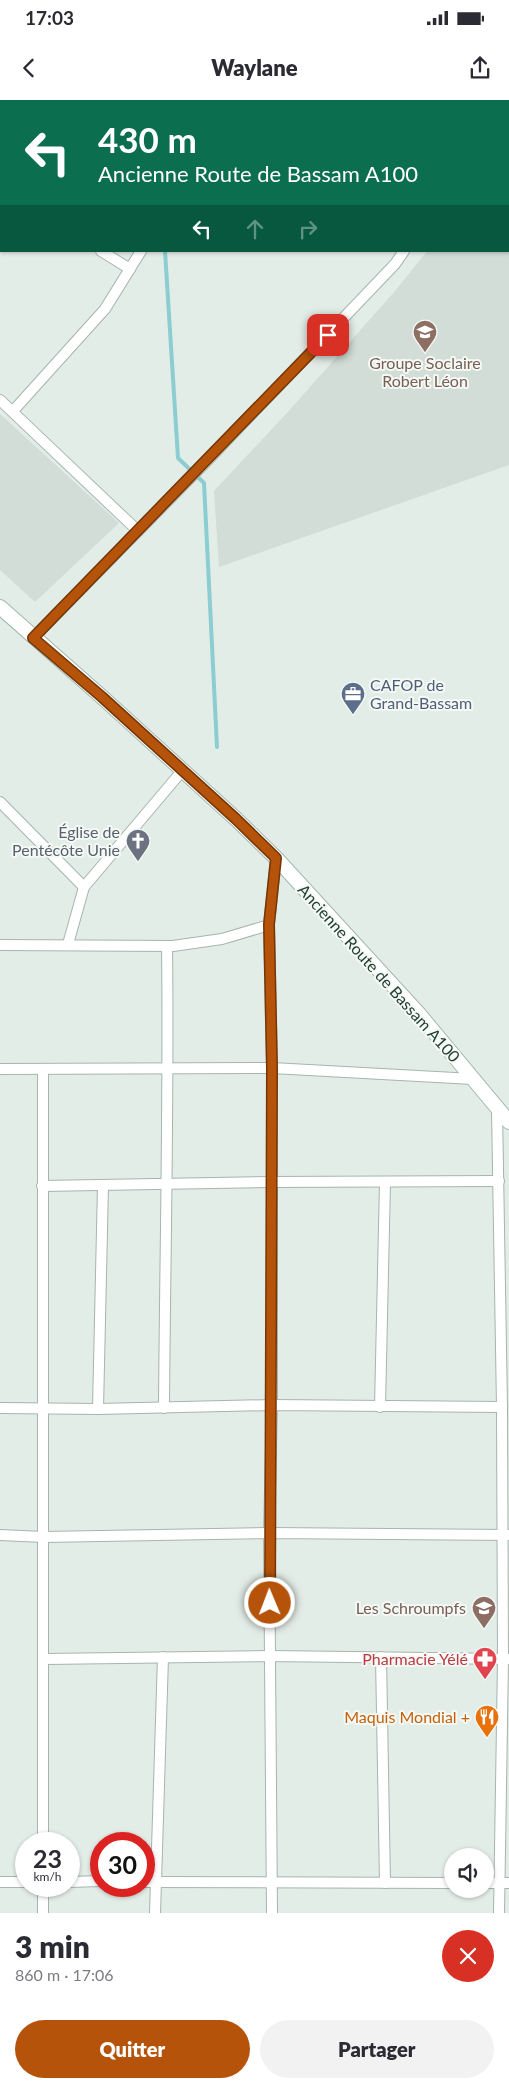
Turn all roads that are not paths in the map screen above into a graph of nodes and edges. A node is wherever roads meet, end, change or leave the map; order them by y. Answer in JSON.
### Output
{"nodes":[{"id":1,"x":103,"y":252,"type":"edge"},
{"id":2,"x":139,"y":252,"type":"edge"},
{"id":3,"x":403,"y":252,"type":"edge"},
{"id":4,"x":130,"y":269,"type":"junction"},
{"id":5,"x":0,"y":400,"type":"edge"},
{"id":6,"x":12,"y":411,"type":"junction"},
{"id":7,"x":138,"y":531,"type":"junction"},
{"id":8,"x":0,"y":607,"type":"edge"},
{"id":9,"x":33,"y":638,"type":"junction"},
{"id":10,"x":182,"y":771,"type":"junction"},
{"id":11,"x":0,"y":802,"type":"edge"},
{"id":12,"x":276,"y":858,"type":"junction"},
{"id":13,"x":84,"y":887,"type":"junction"},
{"id":14,"x":269,"y":924,"type":"junction"},
{"id":15,"x":68,"y":944,"type":"junction"},
{"id":16,"x":0,"y":945,"type":"edge"},
{"id":17,"x":167,"y":946,"type":"junction"},
{"id":18,"x":272,"y":1068,"type":"junction"},
{"id":19,"x":0,"y":1069,"type":"edge"},
{"id":20,"x":43,"y":1069,"type":"junction"},
{"id":21,"x":169,"y":1069,"type":"junction"},
{"id":22,"x":473,"y":1079,"type":"junction"},
{"id":23,"x":497,"y":1109,"type":"junction"},
{"id":24,"x":509,"y":1122,"type":"edge"},
{"id":25,"x":499,"y":1181,"type":"junction"},
{"id":26,"x":271,"y":1182,"type":"junction"},
{"id":27,"x":385,"y":1182,"type":"junction"},
{"id":28,"x":165,"y":1184,"type":"junction"},
{"id":29,"x":103,"y":1185,"type":"junction"},
{"id":30,"x":42,"y":1186,"type":"junction"},
{"id":31,"x":272,"y":1406,"type":"junction"},
{"id":32,"x":380,"y":1407,"type":"junction"},
{"id":33,"x":502,"y":1407,"type":"junction"},
{"id":34,"x":0,"y":1408,"type":"edge"},
{"id":35,"x":43,"y":1408,"type":"junction"},
{"id":36,"x":164,"y":1408,"type":"junction"},
{"id":37,"x":98,"y":1409,"type":"junction"},
{"id":38,"x":269,"y":1533,"type":"junction"},
{"id":39,"x":0,"y":1535,"type":"edge"},
{"id":40,"x":505,"y":1535,"type":"edge"},
{"id":41,"x":44,"y":1537,"type":"junction"},
{"id":42,"x":270,"y":1656,"type":"junction"},
{"id":43,"x":163,"y":1657,"type":"junction"},
{"id":44,"x":381,"y":1657,"type":"junction"},
{"id":45,"x":44,"y":1659,"type":"junction"},
{"id":46,"x":506,"y":1659,"type":"edge"},
{"id":47,"x":43,"y":1832,"type":"edge"},
{"id":48,"x":0,"y":1882,"type":"edge"},
{"id":49,"x":15,"y":1882,"type":"edge"},
{"id":50,"x":156,"y":1882,"type":"junction"},
{"id":51,"x":272,"y":1882,"type":"junction"},
{"id":52,"x":385,"y":1883,"type":"junction"},
{"id":53,"x":444,"y":1883,"type":"edge"},
{"id":54,"x":504,"y":1883,"type":"edge"},
{"id":55,"x":43,"y":1897,"type":"edge"},
{"id":56,"x":43,"y":1913,"type":"edge"},
{"id":57,"x":155,"y":1913,"type":"edge"},
{"id":58,"x":272,"y":1913,"type":"edge"},
{"id":59,"x":499,"y":1913,"type":"edge"}],
"edges":[{"from":1,"to":4,"type":"street"},
{"from":2,"to":4,"type":"street"},
{"from":3,"to":7,"type":"street"},
{"from":4,"to":6,"type":"street"},
{"from":5,"to":6,"type":"street"},
{"from":6,"to":7,"type":"street"},
{"from":7,"to":9,"type":"street"},
{"from":8,"to":9,"type":"main road","name":"Ancienne Route de Bassam A100"},
{"from":9,"to":10,"type":"main road","name":"Ancienne Route de Bassam A100"},
{"from":10,"to":12,"type":"main road","name":"Ancienne Route de Bassam A100"},
{"from":10,"to":13,"type":"street"},
{"from":11,"to":13,"type":"street"},
{"from":12,"to":14,"type":"street"},
{"from":12,"to":22,"type":"main road","name":"Ancienne Route de Bassam A100"},
{"from":13,"to":15,"type":"street"},
{"from":14,"to":17,"type":"street"},
{"from":14,"to":18,"type":"street"},
{"from":15,"to":16,"type":"street"},
{"from":15,"to":17,"type":"street"},
{"from":17,"to":21,"type":"street"},
{"from":18,"to":21,"type":"street"},
{"from":18,"to":22,"type":"street"},
{"from":18,"to":26,"type":"street"},
{"from":19,"to":20,"type":"street"},
{"from":20,"to":21,"type":"street"},
{"from":20,"to":30,"type":"street"},
{"from":21,"to":28,"type":"street"},
{"from":22,"to":23,"type":"main road","name":"Ancienne Route de Bassam A100"},
{"from":23,"to":24,"type":"main road","name":"Ancienne Route de Bassam A100"},
{"from":23,"to":25,"type":"street"},
{"from":25,"to":27,"type":"street"},
{"from":25,"to":33,"type":"street"},
{"from":26,"to":27,"type":"street"},
{"from":26,"to":28,"type":"street"},
{"from":26,"to":31,"type":"street"},
{"from":27,"to":32,"type":"street"},
{"from":28,"to":29,"type":"street"},
{"from":28,"to":36,"type":"street"},
{"from":29,"to":30,"type":"street"},
{"from":29,"to":37,"type":"street"},
{"from":30,"to":35,"type":"street"},
{"from":31,"to":32,"type":"street"},
{"from":31,"to":36,"type":"street"},
{"from":31,"to":38,"type":"street"},
{"from":32,"to":33,"type":"street"},
{"from":33,"to":40,"type":"street"},
{"from":34,"to":35,"type":"street"},
{"from":35,"to":37,"type":"street"},
{"from":35,"to":41,"type":"street"},
{"from":36,"to":37,"type":"street"},
{"from":38,"to":40,"type":"street"},
{"from":38,"to":41,"type":"street"},
{"from":38,"to":42,"type":"street"},
{"from":39,"to":41,"type":"street"},
{"from":40,"to":46,"type":"street"},
{"from":41,"to":45,"type":"street"},
{"from":42,"to":43,"type":"street"},
{"from":42,"to":44,"type":"street"},
{"from":42,"to":51,"type":"street"},
{"from":43,"to":45,"type":"street"},
{"from":43,"to":50,"type":"street"},
{"from":44,"to":46,"type":"street"},
{"from":44,"to":52,"type":"street"},
{"from":45,"to":47,"type":"street"},
{"from":46,"to":54,"type":"street"},
{"from":48,"to":49,"type":"street"},
{"from":50,"to":51,"type":"street"},
{"from":50,"to":57,"type":"street"},
{"from":51,"to":52,"type":"street"},
{"from":51,"to":58,"type":"street"},
{"from":52,"to":53,"type":"street"},
{"from":54,"to":59,"type":"street"},
{"from":55,"to":56,"type":"street"}]}
